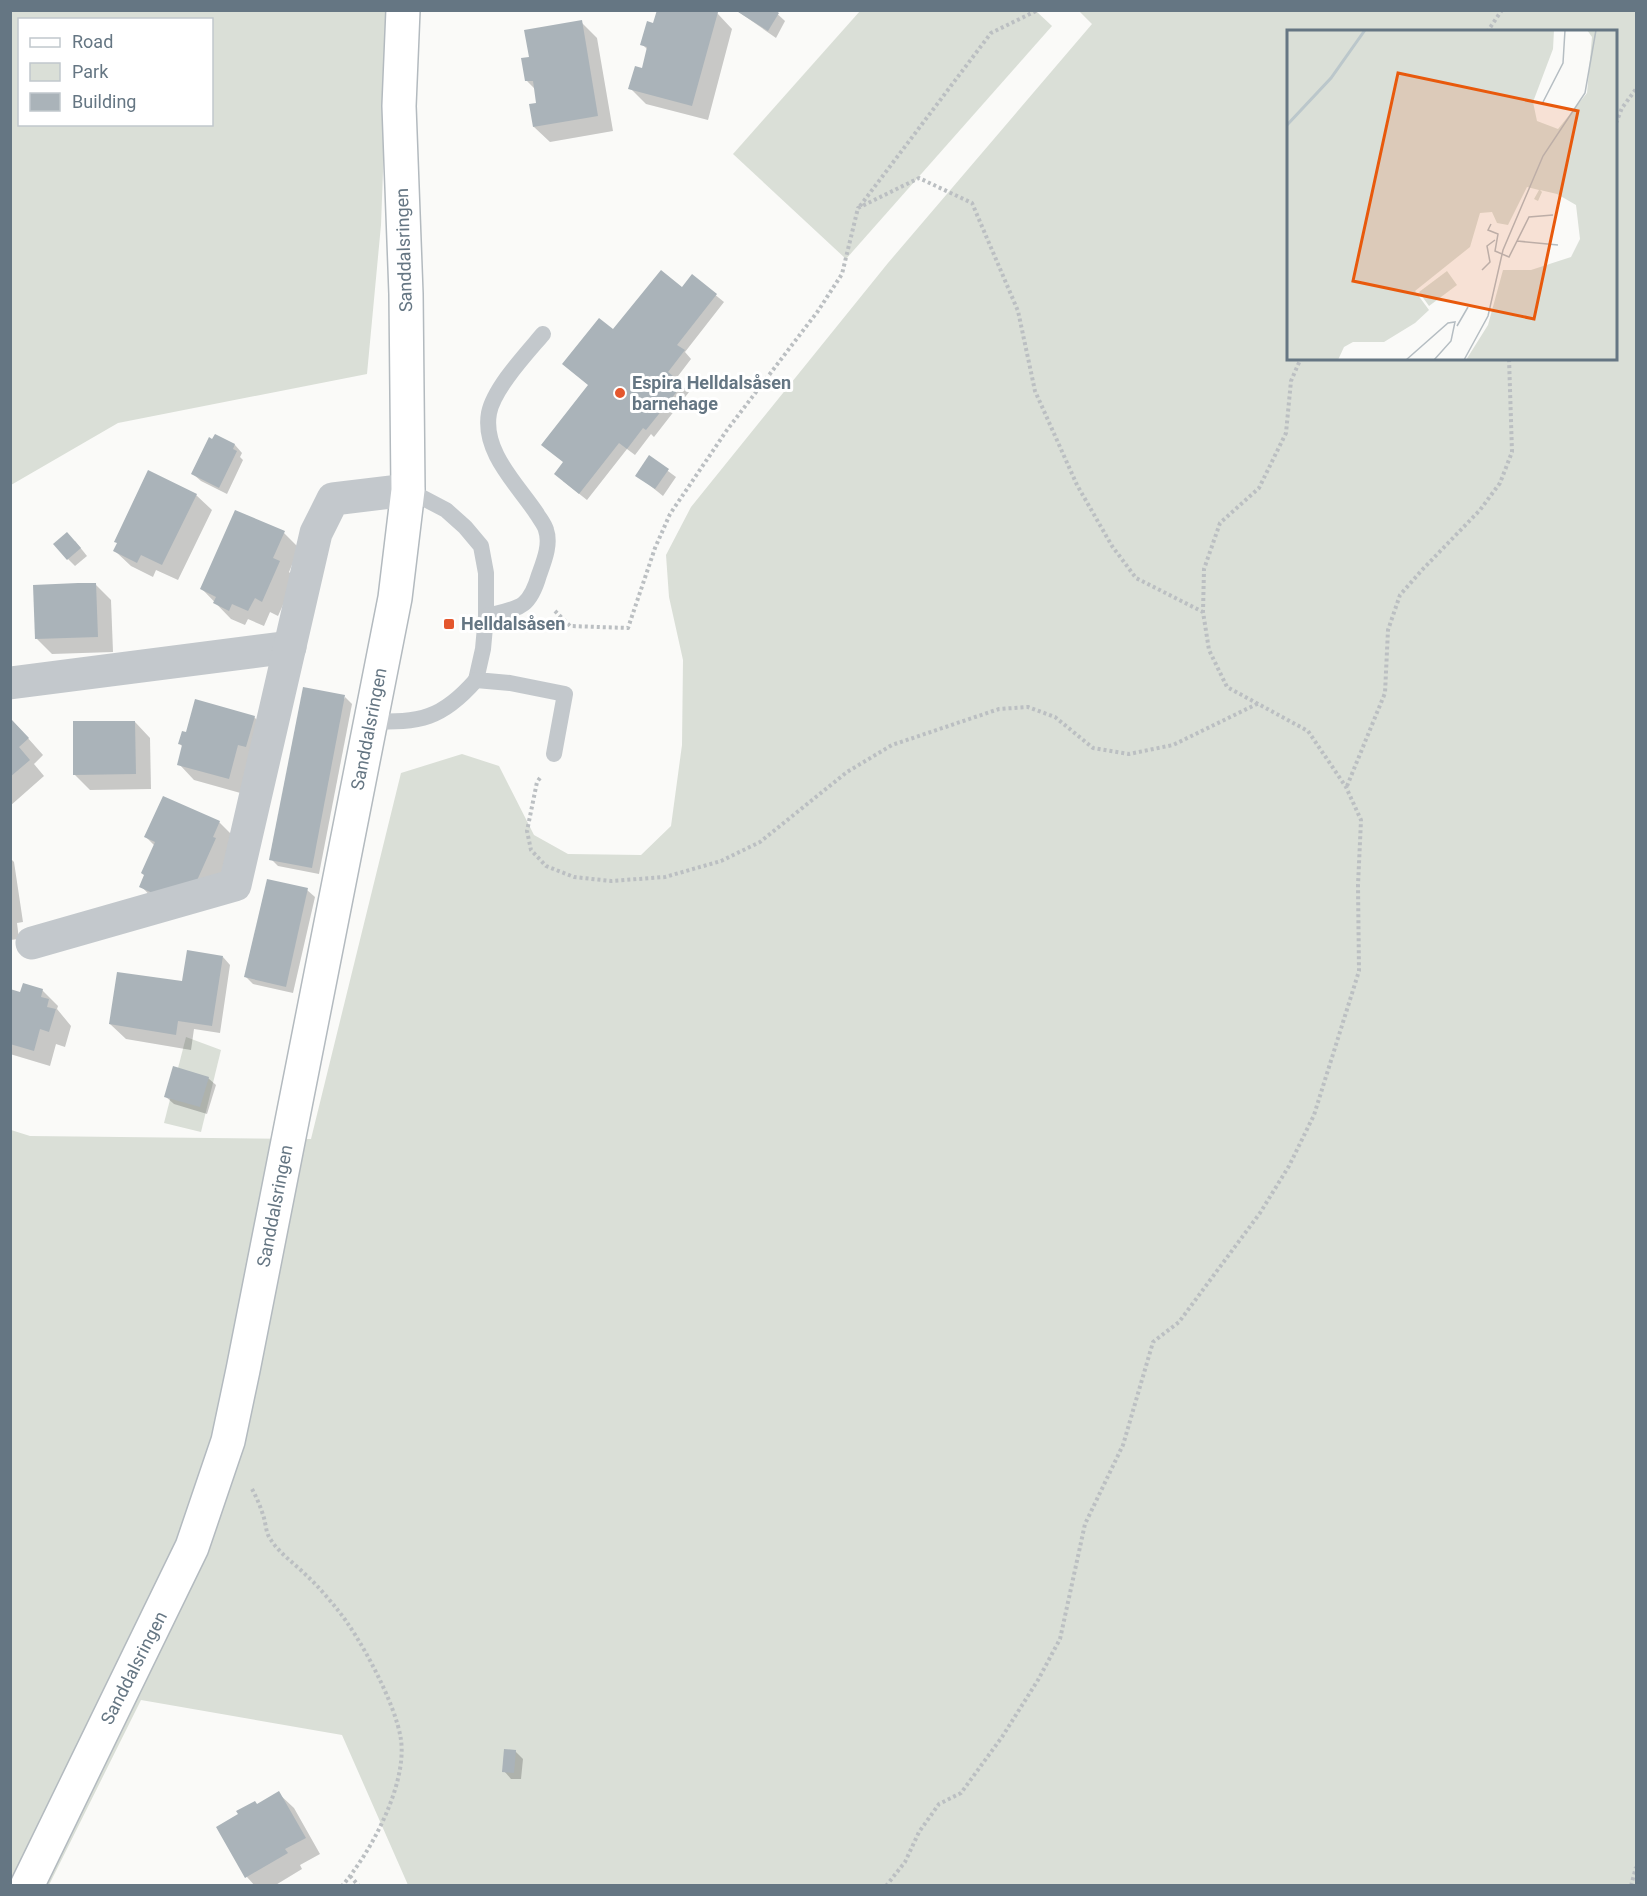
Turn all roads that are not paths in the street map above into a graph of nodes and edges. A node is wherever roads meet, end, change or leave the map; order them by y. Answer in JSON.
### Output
{"nodes":[{"id":1,"x":403,"y":10,"type":"edge"},
{"id":2,"x":543,"y":334,"type":"dead end"},
{"id":3,"x":408,"y":490,"type":"junction"},
{"id":4,"x":486,"y":616,"type":"junction"},
{"id":5,"x":290,"y":647,"type":"junction"},
{"id":6,"x":476,"y":680,"type":"junction"},
{"id":7,"x":10,"y":683,"type":"edge"},
{"id":8,"x":370,"y":721,"type":"junction"},
{"id":9,"x":554,"y":754,"type":"road end"},
{"id":10,"x":32,"y":943,"type":"dead end"},
{"id":11,"x":27,"y":1886,"type":"edge"}],
"edges":[{"from":1,"to":3,"type":"main road","name":"Sanddalsringen"},
{"from":2,"to":4,"type":"lane"},
{"from":3,"to":4,"type":"lane"},
{"from":3,"to":5,"type":"street"},
{"from":3,"to":8,"type":"main road","name":"Sanddalsringen"},
{"from":4,"to":6,"type":"lane"},
{"from":5,"to":7,"type":"street"},
{"from":5,"to":10,"type":"street"},
{"from":6,"to":8,"type":"lane"},
{"from":6,"to":9,"type":"lane"},
{"from":8,"to":11,"type":"main road","name":"Sanddalsringen"}]}
